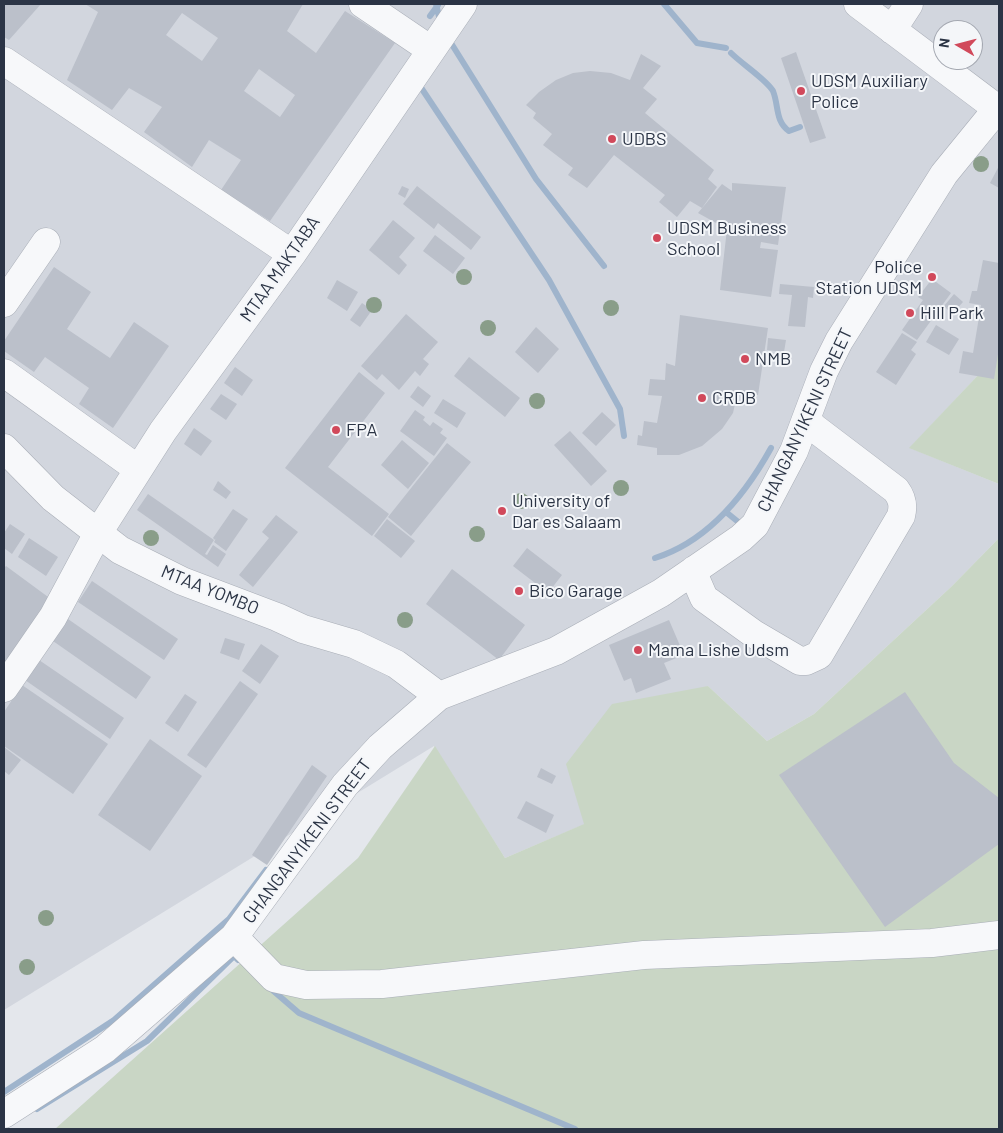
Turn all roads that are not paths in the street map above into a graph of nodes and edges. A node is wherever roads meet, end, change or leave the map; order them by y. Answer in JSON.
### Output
{"nodes":[{"id":1,"x":363,"y":4,"type":"edge"},
{"id":2,"x":462,"y":4,"type":"edge"},
{"id":3,"x":858,"y":4,"type":"edge"},
{"id":4,"x":909,"y":4,"type":"edge"},
{"id":5,"x":892,"y":30,"type":"junction"},
{"id":6,"x":431,"y":50,"type":"junction"},
{"id":7,"x":4,"y":61,"type":"edge"},
{"id":8,"x":998,"y":109,"type":"edge"},
{"id":9,"x":46,"y":242,"type":"dead end"},
{"id":10,"x":292,"y":254,"type":"junction"},
{"id":11,"x":4,"y":303,"type":"edge"},
{"id":12,"x":4,"y":373,"type":"edge"},
{"id":13,"x":807,"y":419,"type":"junction"},
{"id":14,"x":4,"y":448,"type":"edge"},
{"id":15,"x":138,"y":470,"type":"junction"},
{"id":16,"x":98,"y":533,"type":"junction"},
{"id":17,"x":694,"y":570,"type":"junction"},
{"id":18,"x":4,"y":688,"type":"edge"},
{"id":19,"x":439,"y":696,"type":"junction"},
{"id":20,"x":999,"y":935,"type":"edge"},
{"id":21,"x":234,"y":937,"type":"junction"},
{"id":22,"x":4,"y":1114,"type":"edge"}],
"edges":[{"from":1,"to":6,"type":"street"},
{"from":2,"to":6,"type":"street","name":"MTAA MAKTABA"},
{"from":3,"to":5,"type":"street"},
{"from":4,"to":5,"type":"street"},
{"from":5,"to":8,"type":"street"},
{"from":6,"to":10,"type":"street","name":"MTAA MAKTABA"},
{"from":7,"to":10,"type":"street"},
{"from":8,"to":13,"type":"street","name":"CHANGANYIKENI STREET"},
{"from":9,"to":11,"type":"street"},
{"from":10,"to":15,"type":"street","name":"MTAA MAKTABA"},
{"from":12,"to":15,"type":"street"},
{"from":13,"to":17,"type":"street","name":"CHANGANYIKENI STREET"},
{"from":13,"to":17,"type":"street"},
{"from":14,"to":16,"type":"street","name":"MTAA YOMBO"},
{"from":15,"to":16,"type":"street","name":"MTAA MAKTABA"},
{"from":16,"to":18,"type":"street","name":"MTAA MAKTABA"},
{"from":16,"to":19,"type":"street","name":"MTAA YOMBO"},
{"from":17,"to":19,"type":"street","name":"CHANGANYIKENI STREET"},
{"from":19,"to":21,"type":"street","name":"CHANGANYIKENI STREET"},
{"from":20,"to":21,"type":"street"},
{"from":21,"to":22,"type":"street","name":"CHANGANYIKENI STREET"}]}
